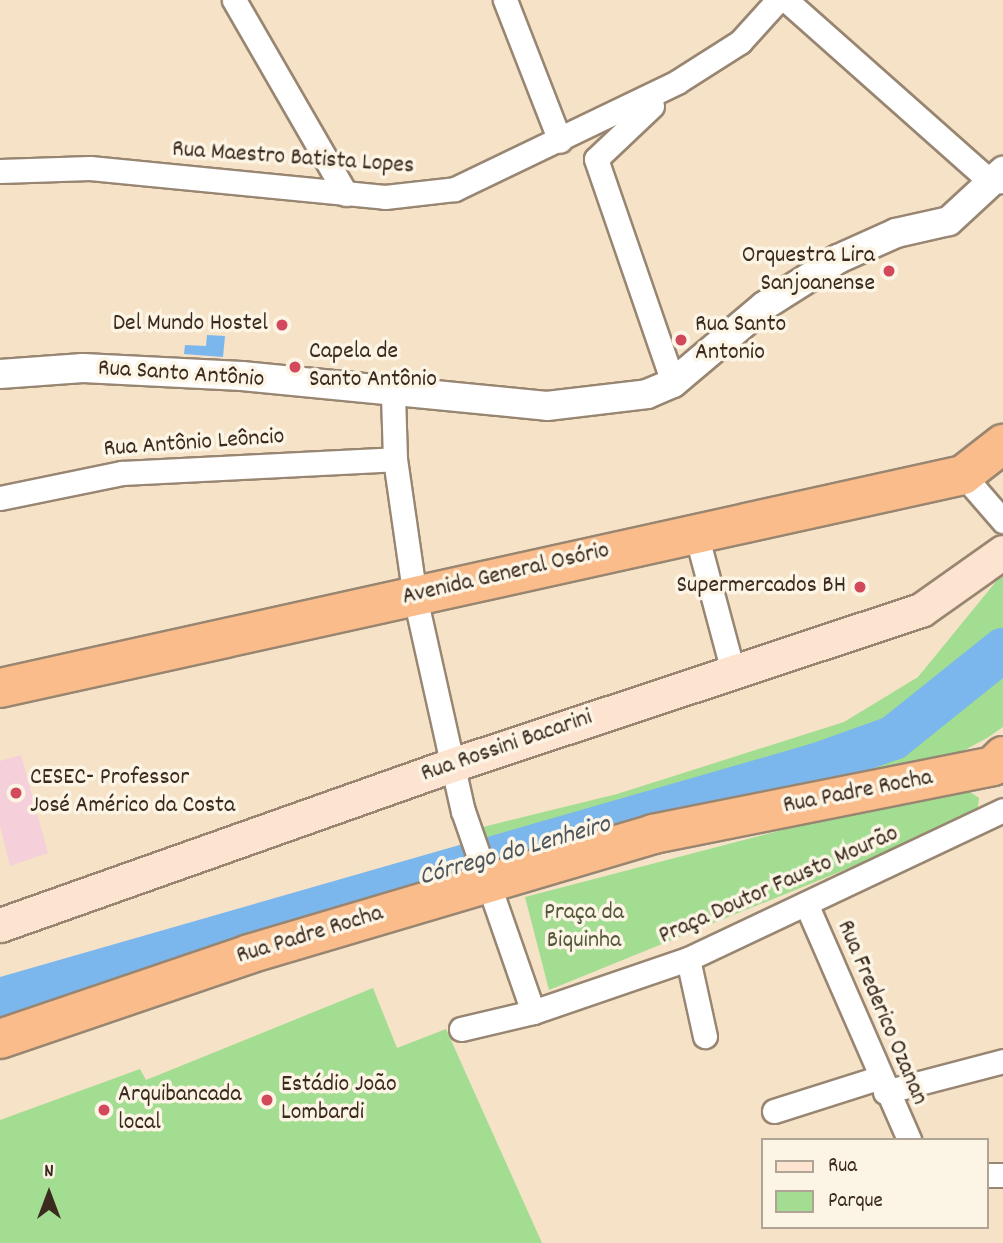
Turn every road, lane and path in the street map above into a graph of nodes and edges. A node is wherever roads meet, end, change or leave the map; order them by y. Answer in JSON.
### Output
{"nodes":[{"id":1,"x":234,"y":0,"type":"edge"},
{"id":2,"x":505,"y":0,"type":"edge"},
{"id":3,"x":778,"y":0,"type":"edge"},
{"id":4,"x":786,"y":0,"type":"edge"},
{"id":5,"x":677,"y":82,"type":"junction"},
{"id":6,"x":561,"y":141,"type":"junction"},
{"id":7,"x":0,"y":171,"type":"edge"},
{"id":8,"x":999,"y":178,"type":"edge"},
{"id":9,"x":346,"y":194,"type":"junction"},
{"id":10,"x":0,"y":374,"type":"edge"},
{"id":11,"x":673,"y":383,"type":"junction"},
{"id":12,"x":393,"y":395,"type":"junction"},
{"id":13,"x":1003,"y":444,"type":"edge"},
{"id":14,"x":395,"y":459,"type":"junction"},
{"id":15,"x":963,"y":475,"type":"junction"},
{"id":16,"x":0,"y":498,"type":"edge"},
{"id":17,"x":1003,"y":522,"type":"edge"},
{"id":18,"x":695,"y":530,"type":"junction"},
{"id":19,"x":1003,"y":552,"type":"edge"},
{"id":20,"x":415,"y":597,"type":"junction"},
{"id":21,"x":733,"y":673,"type":"junction"},
{"id":22,"x":0,"y":688,"type":"edge"},
{"id":23,"x":455,"y":764,"type":"junction"},
{"id":24,"x":1000,"y":769,"type":"edge"},
{"id":25,"x":1003,"y":810,"type":"edge"},
{"id":26,"x":482,"y":878,"type":"junction"},
{"id":27,"x":807,"y":906,"type":"junction"},
{"id":28,"x":0,"y":925,"type":"edge"},
{"id":29,"x":688,"y":959,"type":"junction"},
{"id":30,"x":533,"y":1012,"type":"junction"},
{"id":31,"x":461,"y":1029,"type":"dead end"},
{"id":32,"x":705,"y":1036,"type":"dead end"},
{"id":33,"x":0,"y":1039,"type":"edge"},
{"id":34,"x":1003,"y":1061,"type":"edge"},
{"id":35,"x":883,"y":1084,"type":"junction"},
{"id":36,"x":774,"y":1111,"type":"dead end"},
{"id":37,"x":908,"y":1138,"type":"edge"}],
"edges":[{"from":1,"to":9,"type":"street"},
{"from":2,"to":6,"type":"street"},
{"from":3,"to":5,"type":"street","name":"Rua Maestro Batista Lopes"},
{"from":4,"to":8,"type":"street"},
{"from":5,"to":6,"type":"street","name":"Rua Maestro Batista Lopes"},
{"from":5,"to":11,"type":"street"},
{"from":6,"to":9,"type":"street","name":"Rua Maestro Batista Lopes"},
{"from":7,"to":9,"type":"street","name":"Rua Maestro Batista Lopes"},
{"from":8,"to":11,"type":"street","name":"Rua Santo Antônio"},
{"from":10,"to":12,"type":"street","name":"Rua Santo Antônio"},
{"from":11,"to":12,"type":"street","name":"Rua Santo Antônio"},
{"from":12,"to":14,"type":"street"},
{"from":13,"to":15,"type":"highway","name":"Avenida General Osório"},
{"from":14,"to":16,"type":"street","name":"Rua Antônio Leôncio"},
{"from":14,"to":20,"type":"street"},
{"from":15,"to":17,"type":"street"},
{"from":15,"to":18,"type":"highway","name":"Avenida General Osório"},
{"from":18,"to":20,"type":"highway","name":"Avenida General Osório"},
{"from":18,"to":21,"type":"street"},
{"from":19,"to":21,"type":"main road","name":"Rua Rossini Bacarini"},
{"from":20,"to":22,"type":"highway","name":"Avenida General Osório"},
{"from":20,"to":23,"type":"street"},
{"from":21,"to":23,"type":"main road","name":"Rua Rossini Bacarini"},
{"from":23,"to":26,"type":"street"},
{"from":23,"to":28,"type":"main road","name":"Rua Rossini Bacarini"},
{"from":24,"to":26,"type":"highway","name":"Rua Padre Rocha"},
{"from":25,"to":27,"type":"street","name":"Praça Doutor Fausto Mourão"},
{"from":26,"to":30,"type":"street"},
{"from":26,"to":33,"type":"highway","name":"Rua Padre Rocha"},
{"from":27,"to":29,"type":"street","name":"Praça Doutor Fausto Mourão"},
{"from":27,"to":35,"type":"street","name":"Rua Frederico Ozanan"},
{"from":29,"to":30,"type":"street","name":"Praça Doutor Fausto Mourão"},
{"from":29,"to":32,"type":"street"},
{"from":30,"to":31,"type":"street","name":"Praça Doutor Fausto Mourão"},
{"from":34,"to":35,"type":"street"},
{"from":35,"to":36,"type":"street"},
{"from":35,"to":37,"type":"street","name":"Rua Frederico Ozanan"}]}
